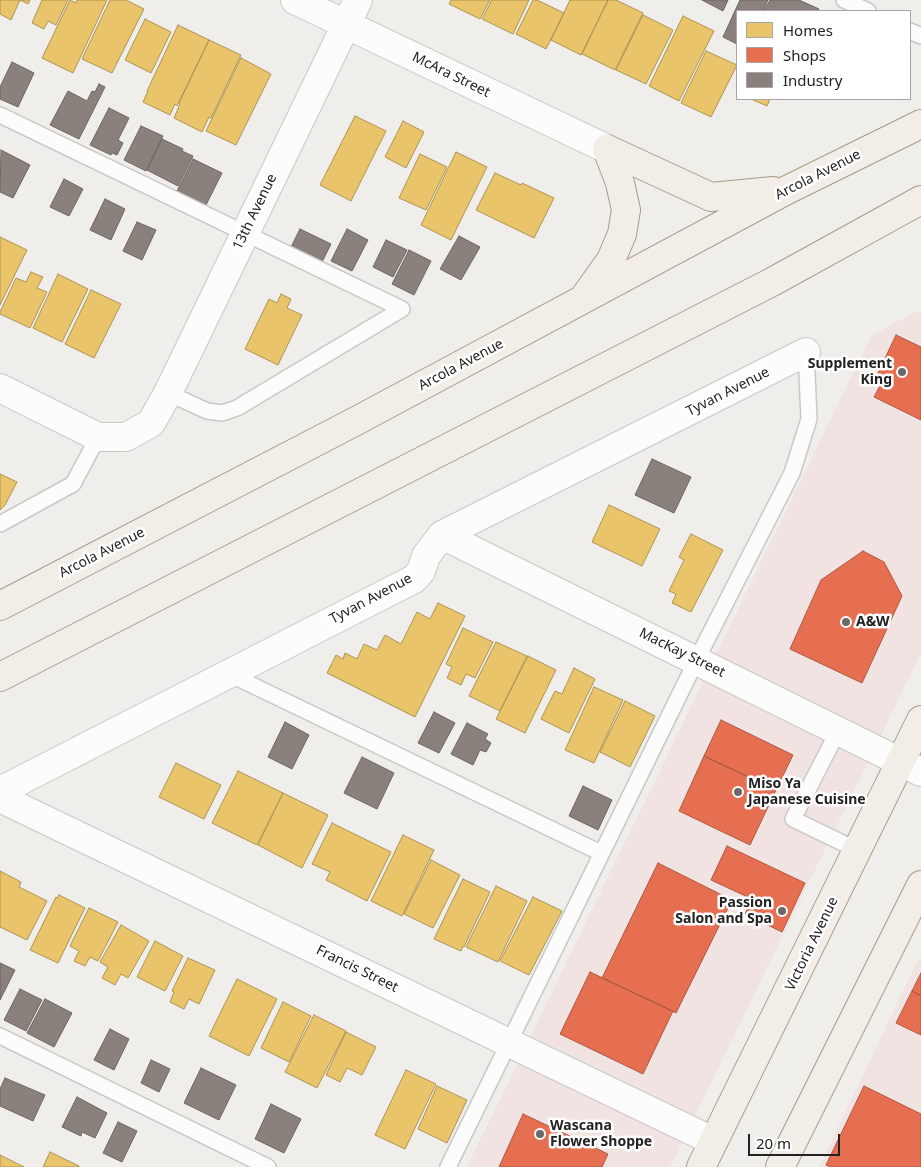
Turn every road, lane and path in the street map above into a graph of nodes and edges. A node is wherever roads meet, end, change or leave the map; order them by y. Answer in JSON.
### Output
{"nodes":[{"id":1,"x":295,"y":0,"type":"edge"},
{"id":2,"x":358,"y":0,"type":"edge"},
{"id":3,"x":844,"y":0,"type":"edge"},
{"id":4,"x":866,"y":10,"type":"edge"},
{"id":5,"x":346,"y":24,"type":"junction"},
{"id":6,"x":0,"y":115,"type":"edge"},
{"id":7,"x":921,"y":124,"type":"edge"},
{"id":8,"x":608,"y":149,"type":"junction"},
{"id":9,"x":787,"y":190,"type":"junction"},
{"id":10,"x":921,"y":200,"type":"edge"},
{"id":11,"x":921,"y":219,"type":"edge"},
{"id":12,"x":245,"y":234,"type":"junction"},
{"id":13,"x":772,"y":282,"type":"junction"},
{"id":14,"x":583,"y":299,"type":"junction"},
{"id":15,"x":806,"y":352,"type":"joint"},
{"id":16,"x":0,"y":388,"type":"edge"},
{"id":17,"x":168,"y":393,"type":"junction"},
{"id":18,"x":98,"y":437,"type":"junction"},
{"id":19,"x":0,"y":524,"type":"edge"},
{"id":20,"x":442,"y":535,"type":"junction"},
{"id":21,"x":0,"y":606,"type":"edge"},
{"id":22,"x":696,"y":660,"type":"junction"},
{"id":23,"x":227,"y":673,"type":"junction"},
{"id":24,"x":0,"y":676,"type":"edge"},
{"id":25,"x":921,"y":720,"type":"edge"},
{"id":26,"x":838,"y":731,"type":"junction"},
{"id":27,"x":911,"y":767,"type":"edge"},
{"id":28,"x":0,"y":791,"type":"edge"},
{"id":29,"x":0,"y":798,"type":"edge"},
{"id":30,"x":858,"y":850,"type":"junction"},
{"id":31,"x":601,"y":853,"type":"junction"},
{"id":32,"x":921,"y":885,"type":"edge"},
{"id":33,"x":0,"y":1036,"type":"edge"},
{"id":34,"x":509,"y":1042,"type":"junction"},
{"id":35,"x":713,"y":1141,"type":"junction"},
{"id":36,"x":268,"y":1167,"type":"edge"},
{"id":37,"x":448,"y":1167,"type":"edge"},
{"id":38,"x":701,"y":1167,"type":"edge"},
{"id":39,"x":780,"y":1167,"type":"edge"}],
"edges":[{"from":1,"to":5,"type":"street","name":"McAra Street"},
{"from":2,"to":5,"type":"street","name":"13th Avenue"},
{"from":3,"to":4,"type":"lane"},
{"from":5,"to":8,"type":"street","name":"McAra Street"},
{"from":5,"to":12,"type":"street","name":"13th Avenue"},
{"from":6,"to":12,"type":"lane"},
{"from":7,"to":9,"type":"main road","name":"Arcola Avenue"},
{"from":8,"to":9,"type":"main road"},
{"from":8,"to":14,"type":"main road"},
{"from":9,"to":14,"type":"main road","name":"Arcola Avenue"},
{"from":10,"to":13,"type":"main road"},
{"from":11,"to":13,"type":"main road"},
{"from":12,"to":17,"type":"street","name":"13th Avenue"},
{"from":12,"to":17,"type":"lane"},
{"from":13,"to":24,"type":"main road"},
{"from":14,"to":21,"type":"main road","name":"Arcola Avenue"},
{"from":15,"to":20,"type":"street","name":"Tyvan Avenue"},
{"from":15,"to":22,"type":"lane"},
{"from":16,"to":18,"type":"street"},
{"from":17,"to":18,"type":"street","name":"13th Avenue"},
{"from":18,"to":19,"type":"lane"},
{"from":20,"to":22,"type":"street","name":"MacKay Street"},
{"from":20,"to":23,"type":"street","name":"Tyvan Avenue"},
{"from":22,"to":26,"type":"street","name":"MacKay Street"},
{"from":22,"to":31,"type":"lane"},
{"from":23,"to":28,"type":"street","name":"Tyvan Avenue"},
{"from":23,"to":31,"type":"lane"},
{"from":25,"to":27,"type":"main road","name":"Victoria Avenue"},
{"from":26,"to":27,"type":"street","name":"MacKay Street"},
{"from":26,"to":30,"type":"lane"},
{"from":27,"to":30,"type":"main road","name":"Victoria Avenue"},
{"from":29,"to":34,"type":"street","name":"Francis Street"},
{"from":30,"to":35,"type":"main road","name":"Victoria Avenue"},
{"from":31,"to":34,"type":"lane"},
{"from":32,"to":39,"type":"main road"},
{"from":33,"to":36,"type":"lane"},
{"from":34,"to":35,"type":"street","name":"Francis Street"},
{"from":34,"to":37,"type":"lane"},
{"from":35,"to":38,"type":"main road","name":"Victoria Avenue"}]}
